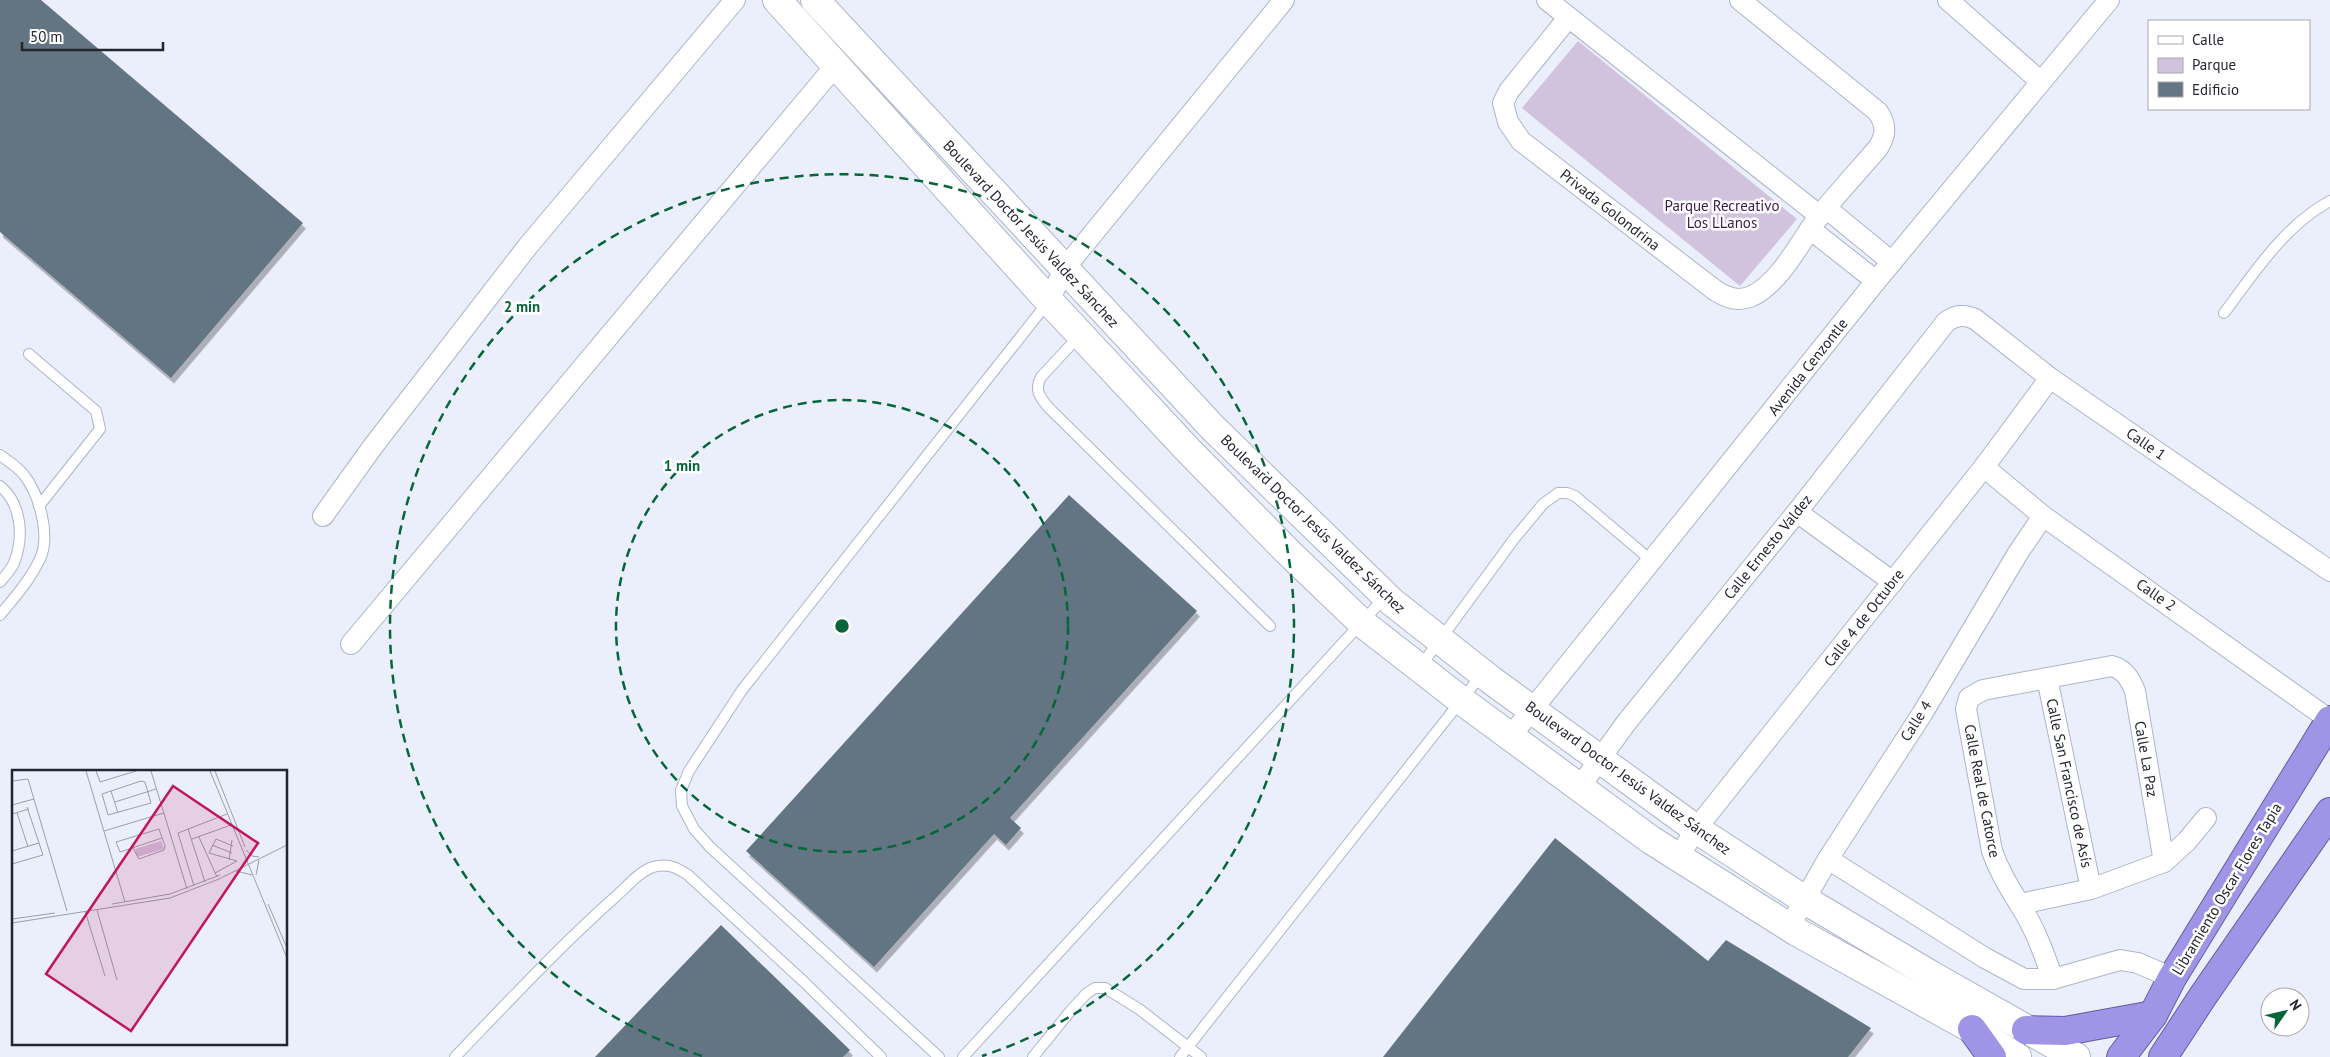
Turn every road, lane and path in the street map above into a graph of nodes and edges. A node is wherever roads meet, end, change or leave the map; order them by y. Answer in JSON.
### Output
{"nodes":[{"id":1,"x":735,"y":0,"type":"edge"},
{"id":2,"x":777,"y":0,"type":"edge"},
{"id":3,"x":815,"y":0,"type":"edge"},
{"id":4,"x":1284,"y":0,"type":"edge"},
{"id":5,"x":1547,"y":0,"type":"edge"},
{"id":6,"x":1740,"y":0,"type":"edge"},
{"id":7,"x":1948,"y":0,"type":"edge"},
{"id":8,"x":2109,"y":0,"type":"edge"},
{"id":9,"x":1568,"y":18,"type":"junction"},
{"id":10,"x":836,"y":65,"type":"junction"},
{"id":11,"x":2040,"y":81,"type":"junction"},
{"id":12,"x":2330,"y":201,"type":"edge"},
{"id":13,"x":1819,"y":217,"type":"junction"},
{"id":14,"x":1892,"y":262,"type":"junction"},
{"id":15,"x":1064,"y":269,"type":"junction"},
{"id":16,"x":1876,"y":281,"type":"junction"},
{"id":17,"x":1049,"y":301,"type":"junction"},
{"id":18,"x":2224,"y":313,"type":"dead end"},
{"id":19,"x":1964,"y":316,"type":"joint"},
{"id":20,"x":1081,"y":335,"type":"junction"},
{"id":21,"x":29,"y":354,"type":"dead end"},
{"id":22,"x":2050,"y":378,"type":"junction"},
{"id":23,"x":0,"y":455,"type":"edge"},
{"id":24,"x":1984,"y":467,"type":"junction"},
{"id":25,"x":0,"y":486,"type":"edge"},
{"id":26,"x":39,"y":506,"type":"junction"},
{"id":27,"x":1797,"y":512,"type":"junction"},
{"id":28,"x":323,"y":516,"type":"dead end"},
{"id":29,"x":2043,"y":516,"type":"junction"},
{"id":30,"x":1652,"y":561,"type":"junction"},
{"id":31,"x":2330,"y":571,"type":"edge"},
{"id":32,"x":0,"y":582,"type":"edge"},
{"id":33,"x":1893,"y":582,"type":"junction"},
{"id":34,"x":1386,"y":596,"type":"junction"},
{"id":35,"x":0,"y":615,"type":"edge"},
{"id":36,"x":1362,"y":623,"type":"junction"},
{"id":37,"x":1270,"y":626,"type":"dead end"},
{"id":38,"x":1441,"y":640,"type":"junction"},
{"id":39,"x":351,"y":644,"type":"dead end"},
{"id":40,"x":2112,"y":666,"type":"joint"},
{"id":41,"x":1419,"y":668,"type":"junction"},
{"id":42,"x":1482,"y":673,"type":"junction"},
{"id":43,"x":2047,"y":678,"type":"junction"},
{"id":44,"x":1462,"y":701,"type":"junction"},
{"id":45,"x":1532,"y":709,"type":"junction"},
{"id":46,"x":2330,"y":720,"type":"edge"},
{"id":47,"x":1510,"y":737,"type":"junction"},
{"id":48,"x":1600,"y":760,"type":"junction"},
{"id":49,"x":1579,"y":788,"type":"junction"},
{"id":50,"x":2330,"y":812,"type":"edge"},
{"id":51,"x":2206,"y":818,"type":"dead end"},
{"id":52,"x":1696,"y":829,"type":"junction"},
{"id":53,"x":1678,"y":858,"type":"junction"},
{"id":54,"x":1828,"y":859,"type":"junction"},
{"id":55,"x":2164,"y":862,"type":"junction"},
{"id":56,"x":2090,"y":889,"type":"junction"},
{"id":57,"x":1805,"y":900,"type":"junction"},
{"id":58,"x":2020,"y":904,"type":"junction"},
{"id":59,"x":1788,"y":927,"type":"junction"},
{"id":60,"x":2172,"y":978,"type":"junction"},
{"id":61,"x":2053,"y":979,"type":"junction"},
{"id":62,"x":2203,"y":996,"type":"junction"},
{"id":63,"x":2153,"y":1015,"type":"junction"},
{"id":64,"x":1972,"y":1029,"type":"junction"},
{"id":65,"x":2026,"y":1030,"type":"junction"},
{"id":66,"x":1189,"y":1047,"type":"junction"},
{"id":67,"x":878,"y":1056,"type":"edge"},
{"id":68,"x":455,"y":1057,"type":"edge"},
{"id":69,"x":939,"y":1057,"type":"edge"},
{"id":70,"x":963,"y":1057,"type":"edge"},
{"id":71,"x":1033,"y":1057,"type":"edge"},
{"id":72,"x":1180,"y":1057,"type":"edge"},
{"id":73,"x":1201,"y":1057,"type":"edge"},
{"id":74,"x":1992,"y":1057,"type":"edge"},
{"id":75,"x":2017,"y":1057,"type":"edge"},
{"id":76,"x":2076,"y":1057,"type":"edge"},
{"id":77,"x":2122,"y":1057,"type":"edge"},
{"id":78,"x":2163,"y":1057,"type":"edge"},
{"id":79,"x":2185,"y":1057,"type":"edge"}],
"edges":[{"from":1,"to":28,"type":"street"},
{"from":2,"to":10,"type":"main road","name":"Boulevard Doctor Jesús Valdez Sánchez"},
{"from":3,"to":15,"type":"main road","name":"Boulevard Doctor Jesús Valdez Sánchez"},
{"from":4,"to":15,"type":"street"},
{"from":5,"to":9,"type":"street"},
{"from":6,"to":13,"type":"street","name":"Privada Golondrina"},
{"from":7,"to":11,"type":"street"},
{"from":8,"to":11,"type":"street","name":"Avenida Cenzontle"},
{"from":9,"to":13,"type":"street"},
{"from":9,"to":13,"type":"street","name":"Privada Golondrina"},
{"from":10,"to":17,"type":"main road","name":"Boulevard Doctor Jesús Valdez Sánchez"},
{"from":10,"to":39,"type":"street"},
{"from":11,"to":14,"type":"street","name":"Avenida Cenzontle"},
{"from":12,"to":18,"type":"lane"},
{"from":13,"to":14,"type":"street"},
{"from":13,"to":16,"type":"street"},
{"from":14,"to":16,"type":"street","name":"Avenida Cenzontle"},
{"from":15,"to":17,"type":"street"},
{"from":15,"to":34,"type":"main road","name":"Boulevard Doctor Jesús Valdez Sánchez"},
{"from":16,"to":30,"type":"street","name":"Avenida Cenzontle"},
{"from":17,"to":20,"type":"main road","name":"Boulevard Doctor Jesús Valdez Sánchez"},
{"from":17,"to":69,"type":"lane"},
{"from":19,"to":22,"type":"street","name":"Calle 1"},
{"from":19,"to":27,"type":"street","name":"Calle Ernesto Valdez"},
{"from":20,"to":36,"type":"main road","name":"Boulevard Doctor Jesús Valdez Sánchez"},
{"from":20,"to":37,"type":"lane"},
{"from":21,"to":26,"type":"lane"},
{"from":22,"to":24,"type":"street","name":"Calle 4 de Octubre"},
{"from":22,"to":31,"type":"street","name":"Calle 1"},
{"from":23,"to":26,"type":"lane"},
{"from":24,"to":29,"type":"street","name":"Calle 2"},
{"from":24,"to":33,"type":"street","name":"Calle 4 de Octubre"},
{"from":25,"to":32,"type":"lane"},
{"from":26,"to":35,"type":"lane"},
{"from":27,"to":33,"type":"street"},
{"from":27,"to":48,"type":"street","name":"Calle Ernesto Valdez"},
{"from":29,"to":46,"type":"street","name":"Calle 2"},
{"from":29,"to":54,"type":"street","name":"Calle 4"},
{"from":30,"to":38,"type":"lane"},
{"from":30,"to":45,"type":"street","name":"Avenida Cenzontle"},
{"from":33,"to":52,"type":"street","name":"Calle 4 de Octubre"},
{"from":34,"to":36,"type":"lane"},
{"from":34,"to":38,"type":"main road","name":"Boulevard Doctor Jesús Valdez Sánchez"},
{"from":36,"to":41,"type":"main road","name":"Boulevard Doctor Jesús Valdez Sánchez"},
{"from":36,"to":70,"type":"lane"},
{"from":38,"to":41,"type":"lane"},
{"from":38,"to":42,"type":"main road","name":"Boulevard Doctor Jesús Valdez Sánchez"},
{"from":40,"to":43,"type":"street","name":"Calle Real de Catorce"},
{"from":40,"to":55,"type":"street","name":"Calle La Paz"},
{"from":41,"to":44,"type":"main road","name":"Boulevard Doctor Jesús Valdez Sánchez"},
{"from":42,"to":44,"type":"lane"},
{"from":42,"to":45,"type":"main road","name":"Boulevard Doctor Jesús Valdez Sánchez"},
{"from":43,"to":56,"type":"street","name":"Calle San Francisco de Asís"},
{"from":43,"to":58,"type":"street","name":"Calle Real de Catorce"},
{"from":44,"to":47,"type":"main road","name":"Boulevard Doctor Jesús Valdez Sánchez"},
{"from":44,"to":66,"type":"lane"},
{"from":45,"to":47,"type":"street","name":"Avenida Cenzontle"},
{"from":45,"to":48,"type":"main road","name":"Boulevard Doctor Jesús Valdez Sánchez"},
{"from":46,"to":60,"type":"highway","name":"Libramiento Oscar Flores Tapia"},
{"from":47,"to":49,"type":"main road","name":"Boulevard Doctor Jesús Valdez Sánchez"},
{"from":48,"to":49,"type":"street","name":"Calle Ernesto Valdez"},
{"from":48,"to":52,"type":"main road","name":"Boulevard Doctor Jesús Valdez Sánchez"},
{"from":49,"to":53,"type":"main road","name":"Boulevard Doctor Jesús Valdez Sánchez"},
{"from":50,"to":62,"type":"highway"},
{"from":51,"to":55,"type":"street"},
{"from":52,"to":53,"type":"street","name":"Calle 4 de Octubre"},
{"from":52,"to":57,"type":"main road","name":"Boulevard Doctor Jesús Valdez Sánchez"},
{"from":53,"to":59,"type":"main road","name":"Boulevard Doctor Jesús Valdez Sánchez"},
{"from":54,"to":57,"type":"street","name":"Calle 4"},
{"from":54,"to":61,"type":"street"},
{"from":55,"to":56,"type":"street"},
{"from":56,"to":58,"type":"street"},
{"from":57,"to":59,"type":"street","name":"Calle 4"},
{"from":57,"to":65,"type":"main road","name":"Boulevard Doctor Jesús Valdez Sánchez"},
{"from":58,"to":61,"type":"street","name":"Calle Real de Catorce"},
{"from":59,"to":64,"type":"main road","name":"Boulevard Doctor Jesús Valdez Sánchez"},
{"from":60,"to":61,"type":"street"},
{"from":60,"to":63,"type":"highway","name":"Libramiento Oscar Flores Tapia"},
{"from":62,"to":78,"type":"highway"},
{"from":62,"to":79,"type":"highway"},
{"from":63,"to":65,"type":"highway"},
{"from":63,"to":77,"type":"highway","name":"Libramiento Oscar Flores Tapia"},
{"from":64,"to":74,"type":"highway"},
{"from":64,"to":75,"type":"main road","name":"Boulevard Doctor Jesús Valdez Sánchez"},
{"from":65,"to":76,"type":"main road","name":"Boulevard Doctor Jesús Valdez Sánchez"},
{"from":66,"to":71,"type":"lane"},
{"from":66,"to":72,"type":"lane"},
{"from":66,"to":73,"type":"lane"},
{"from":67,"to":68,"type":"lane"}]}
